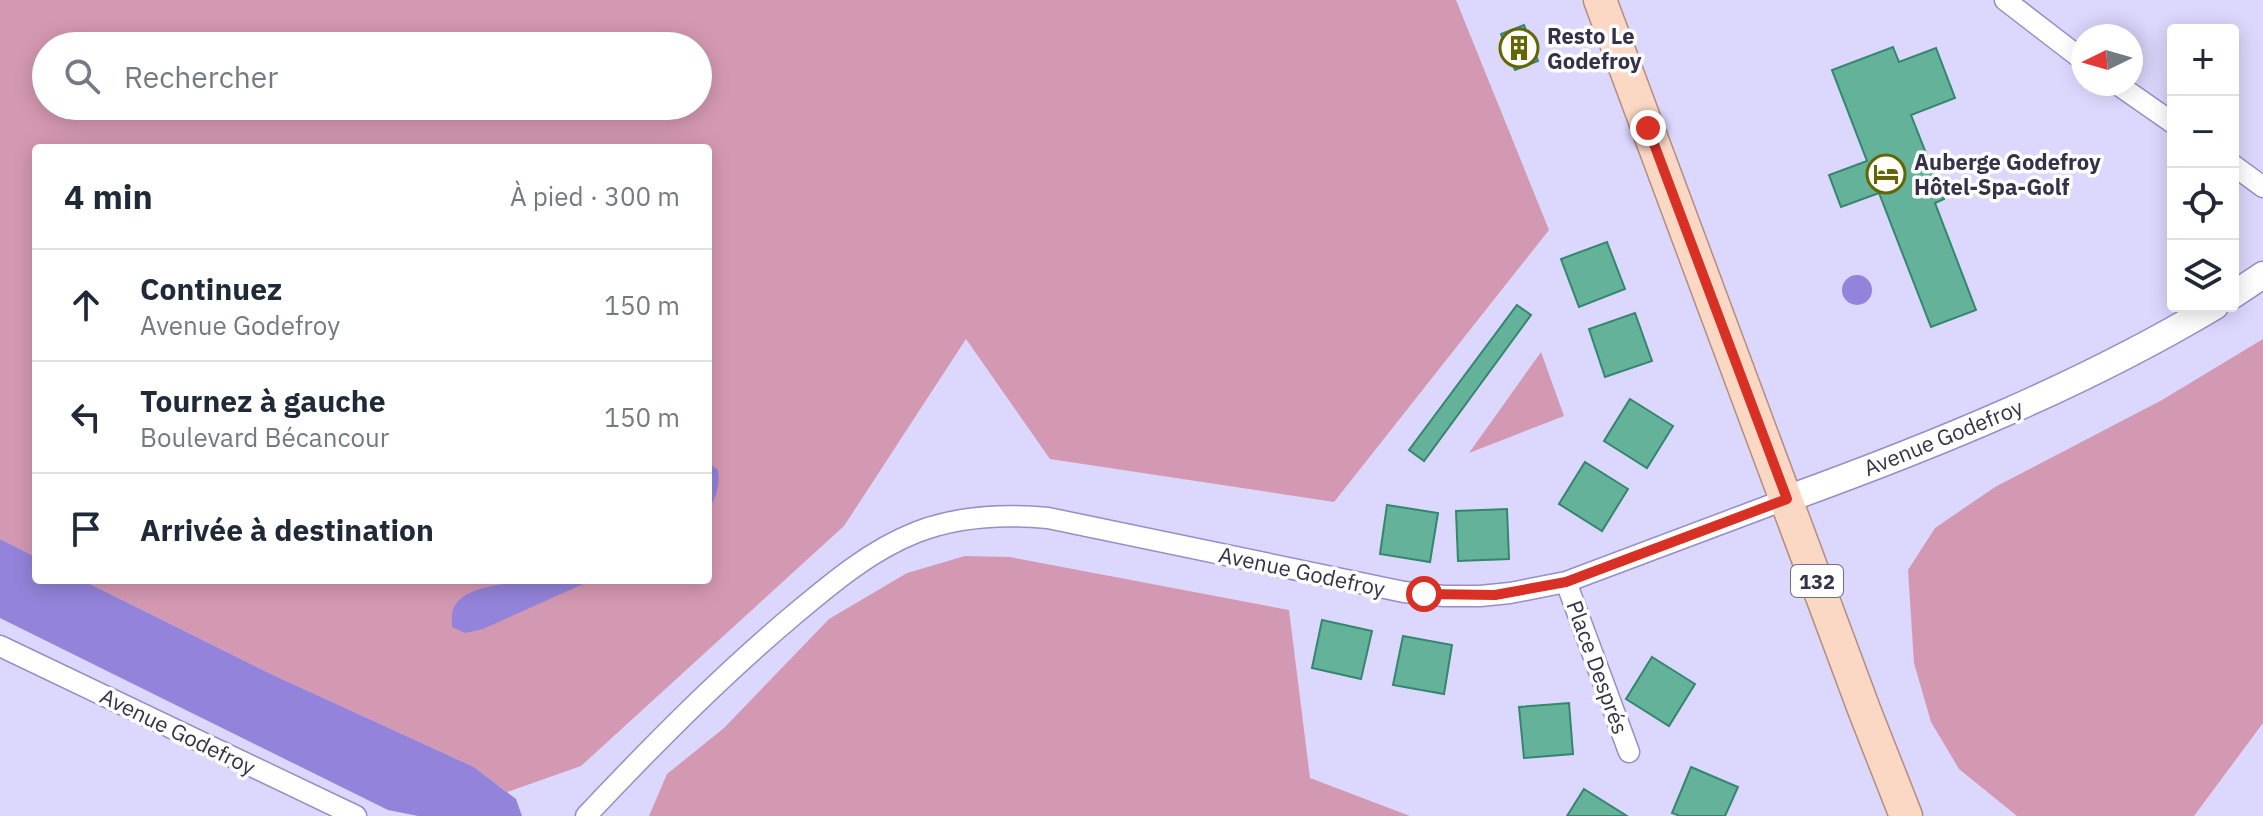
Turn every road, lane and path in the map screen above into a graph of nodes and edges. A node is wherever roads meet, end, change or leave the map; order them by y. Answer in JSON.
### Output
{"nodes":[{"id":1,"x":1600,"y":0,"type":"edge"},
{"id":2,"x":2005,"y":0,"type":"edge"},
{"id":3,"x":2071,"y":51,"type":"edge"},
{"id":4,"x":2134,"y":96,"type":"edge"},
{"id":5,"x":2167,"y":119,"type":"edge"},
{"id":6,"x":2237,"y":168,"type":"edge"},
{"id":7,"x":2263,"y":187,"type":"edge"},
{"id":8,"x":2263,"y":275,"type":"edge"},
{"id":9,"x":2239,"y":291,"type":"edge"},
{"id":10,"x":2204,"y":312,"type":"edge"},
{"id":11,"x":1787,"y":499,"type":"junction"},
{"id":12,"x":1566,"y":582,"type":"junction"},
{"id":13,"x":0,"y":646,"type":"edge"},
{"id":14,"x":1629,"y":752,"type":"dead end"},
{"id":15,"x":356,"y":816,"type":"edge"},
{"id":16,"x":586,"y":816,"type":"edge"},
{"id":17,"x":1906,"y":816,"type":"edge"}],
"edges":[{"from":1,"to":11,"type":"main road","number":"132"},
{"from":2,"to":3,"type":"street"},
{"from":4,"to":5,"type":"street"},
{"from":6,"to":7,"type":"street"},
{"from":8,"to":9,"type":"street"},
{"from":10,"to":11,"type":"street","name":"Avenue Godefroy"},
{"from":11,"to":12,"type":"street","name":"Avenue Godefroy"},
{"from":11,"to":17,"type":"main road","number":"132"},
{"from":12,"to":14,"type":"street","name":"Place Després"},
{"from":12,"to":16,"type":"street","name":"Avenue Godefroy"},
{"from":13,"to":15,"type":"street","name":"Avenue Godefroy"}]}
